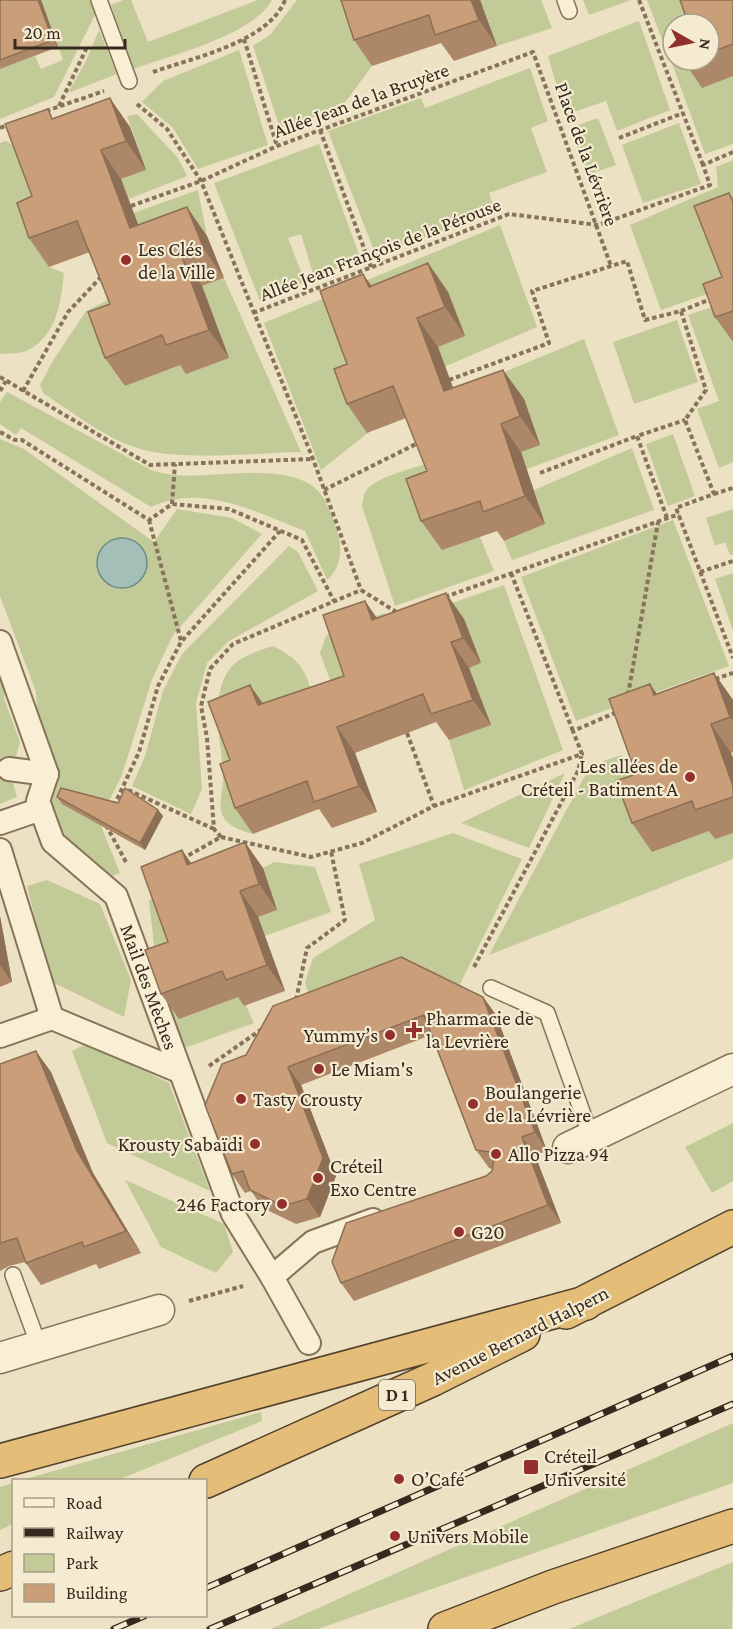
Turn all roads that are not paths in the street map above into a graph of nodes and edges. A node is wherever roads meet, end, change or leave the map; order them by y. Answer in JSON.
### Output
{"nodes":[{"id":1,"x":101,"y":6,"type":"edge"},
{"id":2,"x":122,"y":84,"type":"road end"},
{"id":3,"x":0,"y":642,"type":"edge"},
{"id":4,"x":9,"y":769,"type":"dead end"},
{"id":5,"x":47,"y":774,"type":"junction"},
{"id":6,"x":41,"y":809,"type":"junction"},
{"id":7,"x":0,"y":823,"type":"edge"},
{"id":8,"x":0,"y":850,"type":"edge"},
{"id":9,"x":491,"y":988,"type":"road end"},
{"id":10,"x":52,"y":1018,"type":"junction"},
{"id":11,"x":0,"y":1036,"type":"edge"},
{"id":12,"x":733,"y":1068,"type":"edge"},
{"id":13,"x":182,"y":1077,"type":"junction"},
{"id":14,"x":580,"y":1143,"type":"joint"},
{"id":15,"x":390,"y":1214,"type":"edge"},
{"id":16,"x":733,"y":1227,"type":"edge"},
{"id":17,"x":13,"y":1275,"type":"dead end"},
{"id":18,"x":272,"y":1277,"type":"junction"},
{"id":19,"x":586,"y":1302,"type":"junction"},
{"id":20,"x":159,"y":1310,"type":"road end"},
{"id":21,"x":309,"y":1343,"type":"dead end"},
{"id":22,"x":39,"y":1346,"type":"junction"},
{"id":23,"x":0,"y":1358,"type":"edge"},
{"id":24,"x":0,"y":1461,"type":"edge"},
{"id":25,"x":207,"y":1481,"type":"edge"},
{"id":26,"x":733,"y":1526,"type":"edge"},
{"id":27,"x":445,"y":1629,"type":"edge"}],
"edges":[{"from":1,"to":2,"type":"lane"},
{"from":3,"to":5,"type":"street"},
{"from":4,"to":5,"type":"street"},
{"from":5,"to":6,"type":"street","name":"Mail des Mèches"},
{"from":6,"to":7,"type":"street"},
{"from":6,"to":13,"type":"street","name":"Mail des Mèches"},
{"from":8,"to":10,"type":"street"},
{"from":9,"to":14,"type":"lane"},
{"from":10,"to":11,"type":"street"},
{"from":10,"to":13,"type":"street"},
{"from":12,"to":14,"type":"street"},
{"from":13,"to":18,"type":"street","name":"Mail des Mèches"},
{"from":15,"to":18,"type":"street"},
{"from":16,"to":19,"type":"highway","name":"Avenue Bernard Halpern","number":"D 1"},
{"from":17,"to":22,"type":"lane"},
{"from":18,"to":21,"type":"street","name":"Mail des Mèches"},
{"from":19,"to":24,"type":"highway"},
{"from":19,"to":25,"type":"highway","name":"Avenue Bernard Halpern","number":"D 1"},
{"from":20,"to":22,"type":"street"},
{"from":22,"to":23,"type":"street"},
{"from":26,"to":27,"type":"highway"}]}
